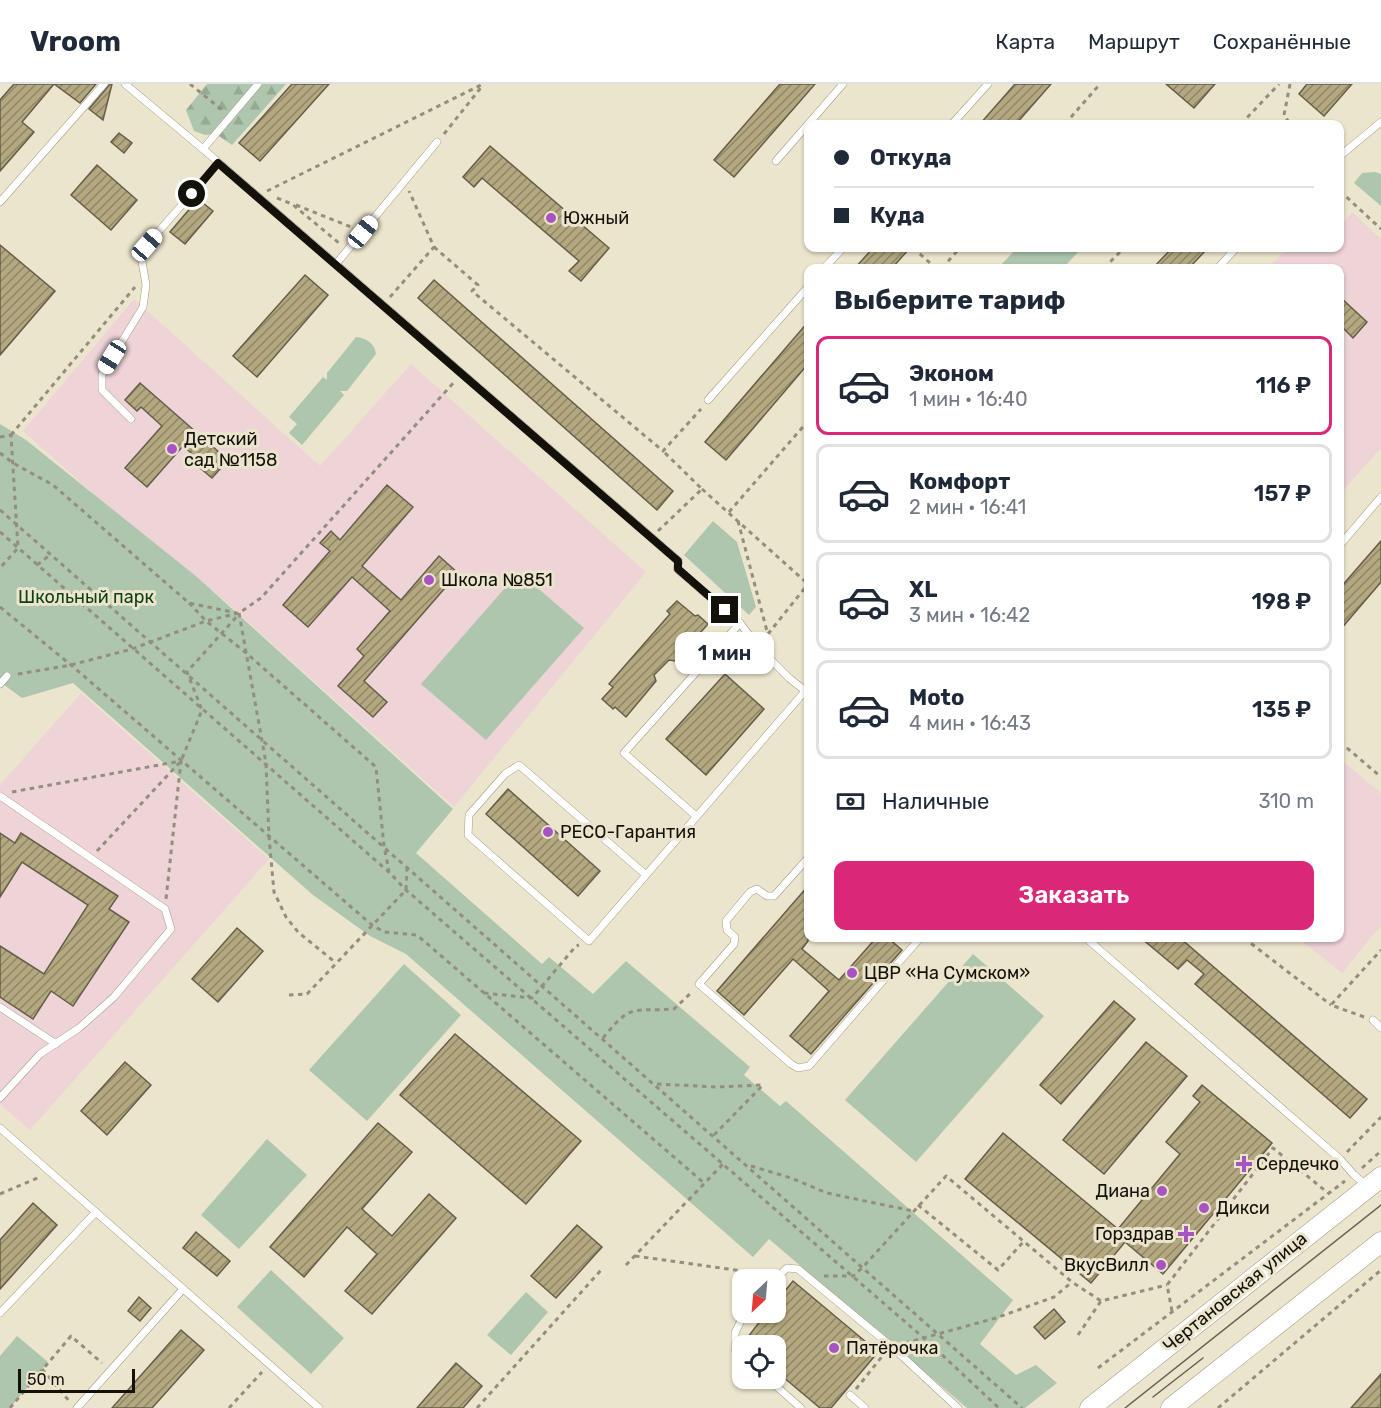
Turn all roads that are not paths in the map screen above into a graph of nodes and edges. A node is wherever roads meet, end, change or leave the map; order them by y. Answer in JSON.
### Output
{"nodes":[{"id":1,"x":104,"y":84,"type":"edge"},
{"id":2,"x":125,"y":84,"type":"edge"},
{"id":3,"x":258,"y":84,"type":"edge"},
{"id":4,"x":843,"y":84,"type":"edge"},
{"id":5,"x":988,"y":84,"type":"edge"},
{"id":6,"x":812,"y":120,"type":"edge"},
{"id":7,"x":956,"y":120,"type":"edge"},
{"id":8,"x":1381,"y":122,"type":"edge"},
{"id":9,"x":804,"y":130,"type":"edge"},
{"id":10,"x":437,"y":142,"type":"road end"},
{"id":11,"x":203,"y":149,"type":"junction"},
{"id":12,"x":1344,"y":153,"type":"edge"},
{"id":13,"x":777,"y":161,"type":"dead end"},
{"id":14,"x":218,"y":163,"type":"junction"},
{"id":15,"x":0,"y":202,"type":"edge"},
{"id":16,"x":839,"y":252,"type":"edge"},
{"id":17,"x":1232,"y":252,"type":"edge"},
{"id":18,"x":336,"y":264,"type":"junction"},
{"id":19,"x":828,"y":264,"type":"edge"},
{"id":20,"x":1222,"y":264,"type":"edge"},
{"id":21,"x":804,"y":291,"type":"edge"},
{"id":22,"x":708,"y":400,"type":"road end"},
{"id":23,"x":132,"y":419,"type":"dead end"},
{"id":24,"x":1381,"y":497,"type":"edge"},
{"id":25,"x":1344,"y":540,"type":"edge"},
{"id":26,"x":740,"y":623,"type":"junction"},
{"id":27,"x":6,"y":676,"type":"road end"},
{"id":28,"x":0,"y":684,"type":"edge"},
{"id":29,"x":804,"y":689,"type":"edge"},
{"id":30,"x":804,"y":694,"type":"edge"},
{"id":31,"x":0,"y":796,"type":"edge"},
{"id":32,"x":696,"y":816,"type":"junction"},
{"id":33,"x":804,"y":862,"type":"edge"},
{"id":34,"x":646,"y":875,"type":"junction"},
{"id":35,"x":917,"y":942,"type":"edge"},
{"id":36,"x":1091,"y":942,"type":"edge"},
{"id":37,"x":0,"y":1007,"type":"edge"},
{"id":38,"x":1373,"y":1020,"type":"road end"},
{"id":39,"x":1381,"y":1028,"type":"edge"},
{"id":40,"x":56,"y":1044,"type":"junction"},
{"id":41,"x":0,"y":1098,"type":"edge"},
{"id":42,"x":0,"y":1128,"type":"edge"},
{"id":43,"x":1368,"y":1179,"type":"edge"},
{"id":44,"x":96,"y":1212,"type":"junction"},
{"id":45,"x":1381,"y":1242,"type":"edge"},
{"id":46,"x":786,"y":1269,"type":"edge"},
{"id":47,"x":183,"y":1288,"type":"junction"},
{"id":48,"x":0,"y":1313,"type":"edge"},
{"id":49,"x":779,"y":1389,"type":"edge"},
{"id":50,"x":850,"y":1395,"type":"road end"},
{"id":51,"x":76,"y":1408,"type":"edge"},
{"id":52,"x":319,"y":1408,"type":"edge"},
{"id":53,"x":801,"y":1408,"type":"edge"},
{"id":54,"x":865,"y":1408,"type":"edge"},
{"id":55,"x":958,"y":1408,"type":"edge"},
{"id":56,"x":1090,"y":1408,"type":"edge"},
{"id":57,"x":1171,"y":1408,"type":"edge"}],
"edges":[{"from":1,"to":15,"type":"lane"},
{"from":2,"to":11,"type":"lane"},
{"from":3,"to":11,"type":"lane"},
{"from":4,"to":6,"type":"lane"},
{"from":5,"to":7,"type":"lane"},
{"from":8,"to":12,"type":"lane"},
{"from":9,"to":13,"type":"lane"},
{"from":10,"to":18,"type":"lane"},
{"from":11,"to":14,"type":"lane"},
{"from":14,"to":18,"type":"lane"},
{"from":14,"to":23,"type":"lane"},
{"from":16,"to":19,"type":"lane"},
{"from":17,"to":20,"type":"lane"},
{"from":18,"to":26,"type":"lane"},
{"from":21,"to":22,"type":"lane"},
{"from":24,"to":25,"type":"lane"},
{"from":26,"to":29,"type":"lane"},
{"from":26,"to":32,"type":"lane"},
{"from":27,"to":28,"type":"lane"},
{"from":30,"to":32,"type":"lane"},
{"from":31,"to":40,"type":"lane"},
{"from":32,"to":34,"type":"lane"},
{"from":33,"to":35,"type":"lane"},
{"from":34,"to":34,"type":"lane"},
{"from":36,"to":43,"type":"lane"},
{"from":37,"to":40,"type":"lane"},
{"from":38,"to":39,"type":"lane"},
{"from":40,"to":41,"type":"lane"},
{"from":42,"to":44,"type":"lane"},
{"from":43,"to":56,"type":"main road","name":"Чертановская улица"},
{"from":44,"to":47,"type":"lane"},
{"from":44,"to":48,"type":"lane"},
{"from":45,"to":57,"type":"main road"},
{"from":46,"to":55,"type":"lane"},
{"from":47,"to":51,"type":"lane"},
{"from":47,"to":52,"type":"lane"},
{"from":49,"to":53,"type":"lane"},
{"from":50,"to":54,"type":"lane"}]}
